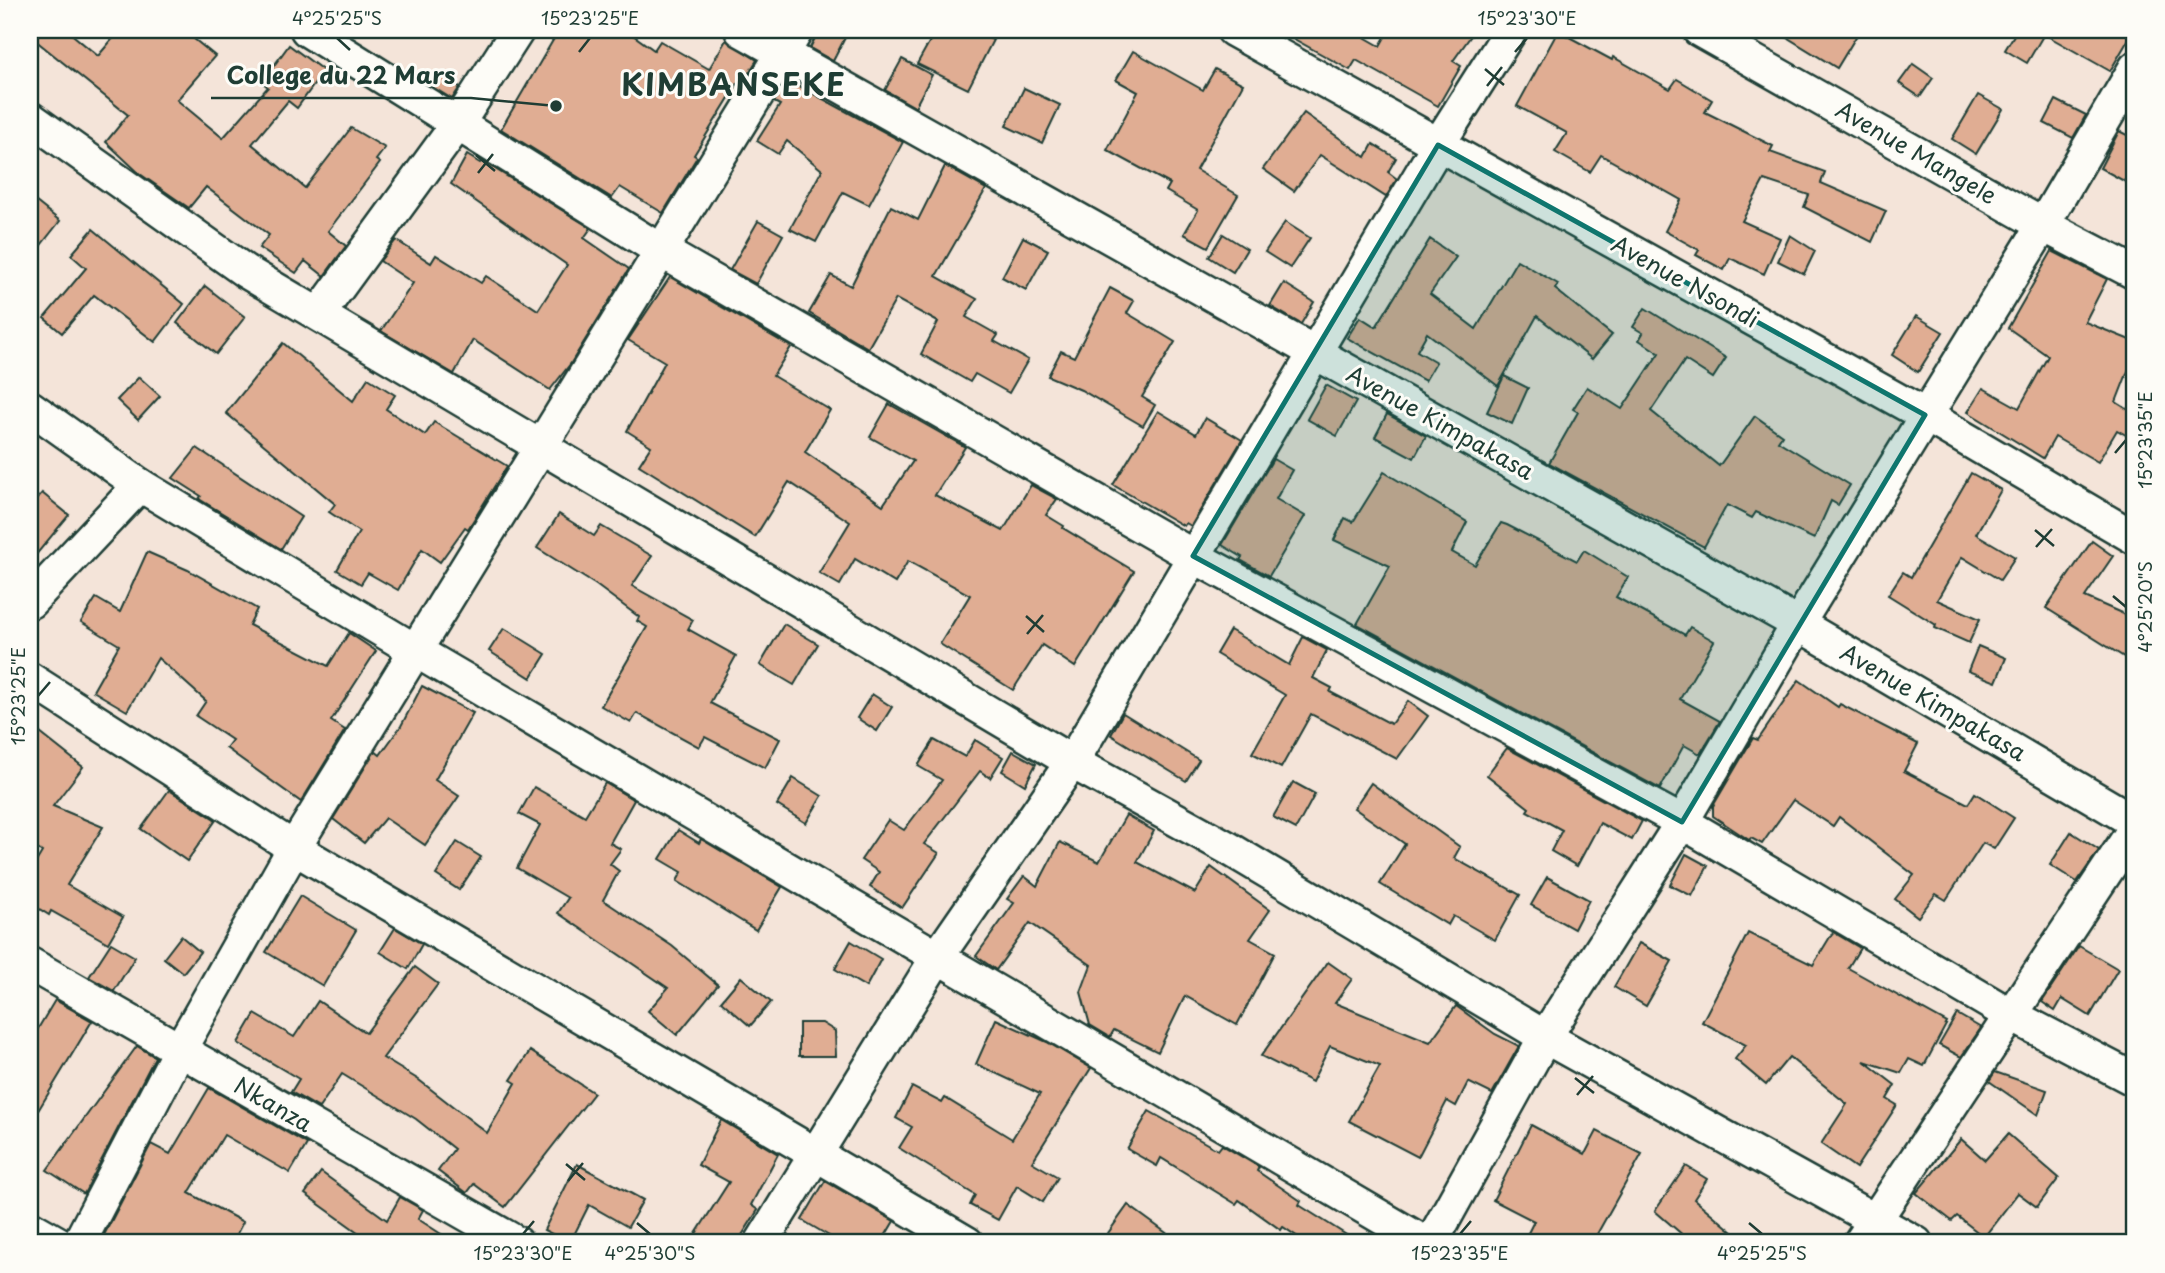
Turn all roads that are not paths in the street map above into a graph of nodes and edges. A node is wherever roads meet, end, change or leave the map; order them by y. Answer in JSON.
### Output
{"nodes":[{"id":1,"x":307,"y":30,"type":"edge"},
{"id":2,"x":518,"y":30,"type":"edge"},
{"id":3,"x":741,"y":30,"type":"edge"},
{"id":4,"x":1233,"y":30,"type":"edge"},
{"id":5,"x":1511,"y":30,"type":"edge"},
{"id":6,"x":1699,"y":30,"type":"edge"},
{"id":7,"x":790,"y":42,"type":"edge"},
{"id":8,"x":2135,"y":68,"type":"edge"},
{"id":9,"x":30,"y":118,"type":"edge"},
{"id":10,"x":458,"y":122,"type":"junction"},
{"id":11,"x":1438,"y":145,"type":"junction"},
{"id":12,"x":2043,"y":225,"type":"junction"},
{"id":13,"x":663,"y":252,"type":"junction"},
{"id":14,"x":2135,"y":273,"type":"edge"},
{"id":15,"x":319,"y":314,"type":"junction"},
{"id":16,"x":1316,"y":353,"type":"junction"},
{"id":17,"x":30,"y":407,"type":"edge"},
{"id":18,"x":1926,"y":415,"type":"junction"},
{"id":19,"x":541,"y":447,"type":"junction"},
{"id":20,"x":140,"y":485,"type":"junction"},
{"id":21,"x":2135,"y":538,"type":"edge"},
{"id":22,"x":1193,"y":556,"type":"junction"},
{"id":23,"x":30,"y":602,"type":"edge"},
{"id":24,"x":1798,"y":624,"type":"junction"},
{"id":25,"x":416,"y":651,"type":"junction"},
{"id":26,"x":30,"y":679,"type":"edge"},
{"id":27,"x":1072,"y":762,"type":"junction"},
{"id":28,"x":1682,"y":822,"type":"junction"},
{"id":29,"x":2135,"y":822,"type":"edge"},
{"id":30,"x":2135,"y":828,"type":"edge"},
{"id":31,"x":294,"y":848,"type":"junction"},
{"id":32,"x":938,"y":956,"type":"junction"},
{"id":33,"x":30,"y":964,"type":"edge"},
{"id":34,"x":2009,"y":1014,"type":"junction"},
{"id":35,"x":1545,"y":1037,"type":"junction"},
{"id":36,"x":179,"y":1051,"type":"junction"},
{"id":37,"x":2135,"y":1080,"type":"edge"},
{"id":38,"x":815,"y":1153,"type":"junction"},
{"id":39,"x":30,"y":1227,"type":"edge"},
{"id":40,"x":1867,"y":1231,"type":"edge"},
{"id":41,"x":58,"y":1243,"type":"edge"},
{"id":42,"x":79,"y":1243,"type":"edge"},
{"id":43,"x":517,"y":1243,"type":"edge"},
{"id":44,"x":761,"y":1243,"type":"edge"},
{"id":45,"x":967,"y":1243,"type":"edge"},
{"id":46,"x":1425,"y":1243,"type":"edge"},
{"id":47,"x":1431,"y":1243,"type":"edge"},
{"id":48,"x":1916,"y":1243,"type":"edge"}],
"edges":[{"from":1,"to":10,"type":"street"},
{"from":2,"to":10,"type":"street"},
{"from":3,"to":7,"type":"street","name":"Avenue Kimpakasa"},
{"from":4,"to":11,"type":"street","name":"Avenue Nsondi"},
{"from":5,"to":11,"type":"street"},
{"from":6,"to":12,"type":"street","name":"Avenue Mangele"},
{"from":7,"to":13,"type":"street"},
{"from":7,"to":16,"type":"street","name":"Avenue Kimpakasa"},
{"from":8,"to":12,"type":"street"},
{"from":9,"to":15,"type":"street"},
{"from":10,"to":13,"type":"street"},
{"from":10,"to":15,"type":"street"},
{"from":11,"to":16,"type":"street"},
{"from":11,"to":18,"type":"street","name":"Avenue Nsondi"},
{"from":12,"to":14,"type":"street","name":"Avenue Mangele"},
{"from":12,"to":18,"type":"street"},
{"from":13,"to":19,"type":"street"},
{"from":13,"to":22,"type":"street"},
{"from":15,"to":19,"type":"street"},
{"from":16,"to":22,"type":"street"},
{"from":16,"to":24,"type":"street","name":"Avenue Kimpakasa"},
{"from":17,"to":20,"type":"street"},
{"from":18,"to":21,"type":"street","name":"Avenue Nsondi"},
{"from":18,"to":24,"type":"street"},
{"from":19,"to":25,"type":"street"},
{"from":19,"to":27,"type":"street"},
{"from":20,"to":23,"type":"street"},
{"from":20,"to":25,"type":"street"},
{"from":22,"to":27,"type":"street"},
{"from":22,"to":28,"type":"street"},
{"from":24,"to":28,"type":"street"},
{"from":24,"to":29,"type":"street","name":"Avenue Kimpakasa"},
{"from":25,"to":31,"type":"street"},
{"from":25,"to":32,"type":"street"},
{"from":26,"to":31,"type":"street"},
{"from":27,"to":32,"type":"street"},
{"from":27,"to":35,"type":"street"},
{"from":28,"to":34,"type":"street"},
{"from":28,"to":35,"type":"street"},
{"from":30,"to":34,"type":"street"},
{"from":31,"to":36,"type":"street"},
{"from":31,"to":38,"type":"street"},
{"from":32,"to":38,"type":"street"},
{"from":32,"to":46,"type":"street"},
{"from":33,"to":36,"type":"street","name":"Nkanza"},
{"from":34,"to":37,"type":"street"},
{"from":34,"to":40,"type":"street"},
{"from":35,"to":40,"type":"street"},
{"from":35,"to":47,"type":"street"},
{"from":36,"to":42,"type":"street"},
{"from":36,"to":43,"type":"street","name":"Nkanza"},
{"from":38,"to":44,"type":"street"},
{"from":38,"to":45,"type":"street"},
{"from":39,"to":41,"type":"street"},
{"from":40,"to":48,"type":"street"}]}
